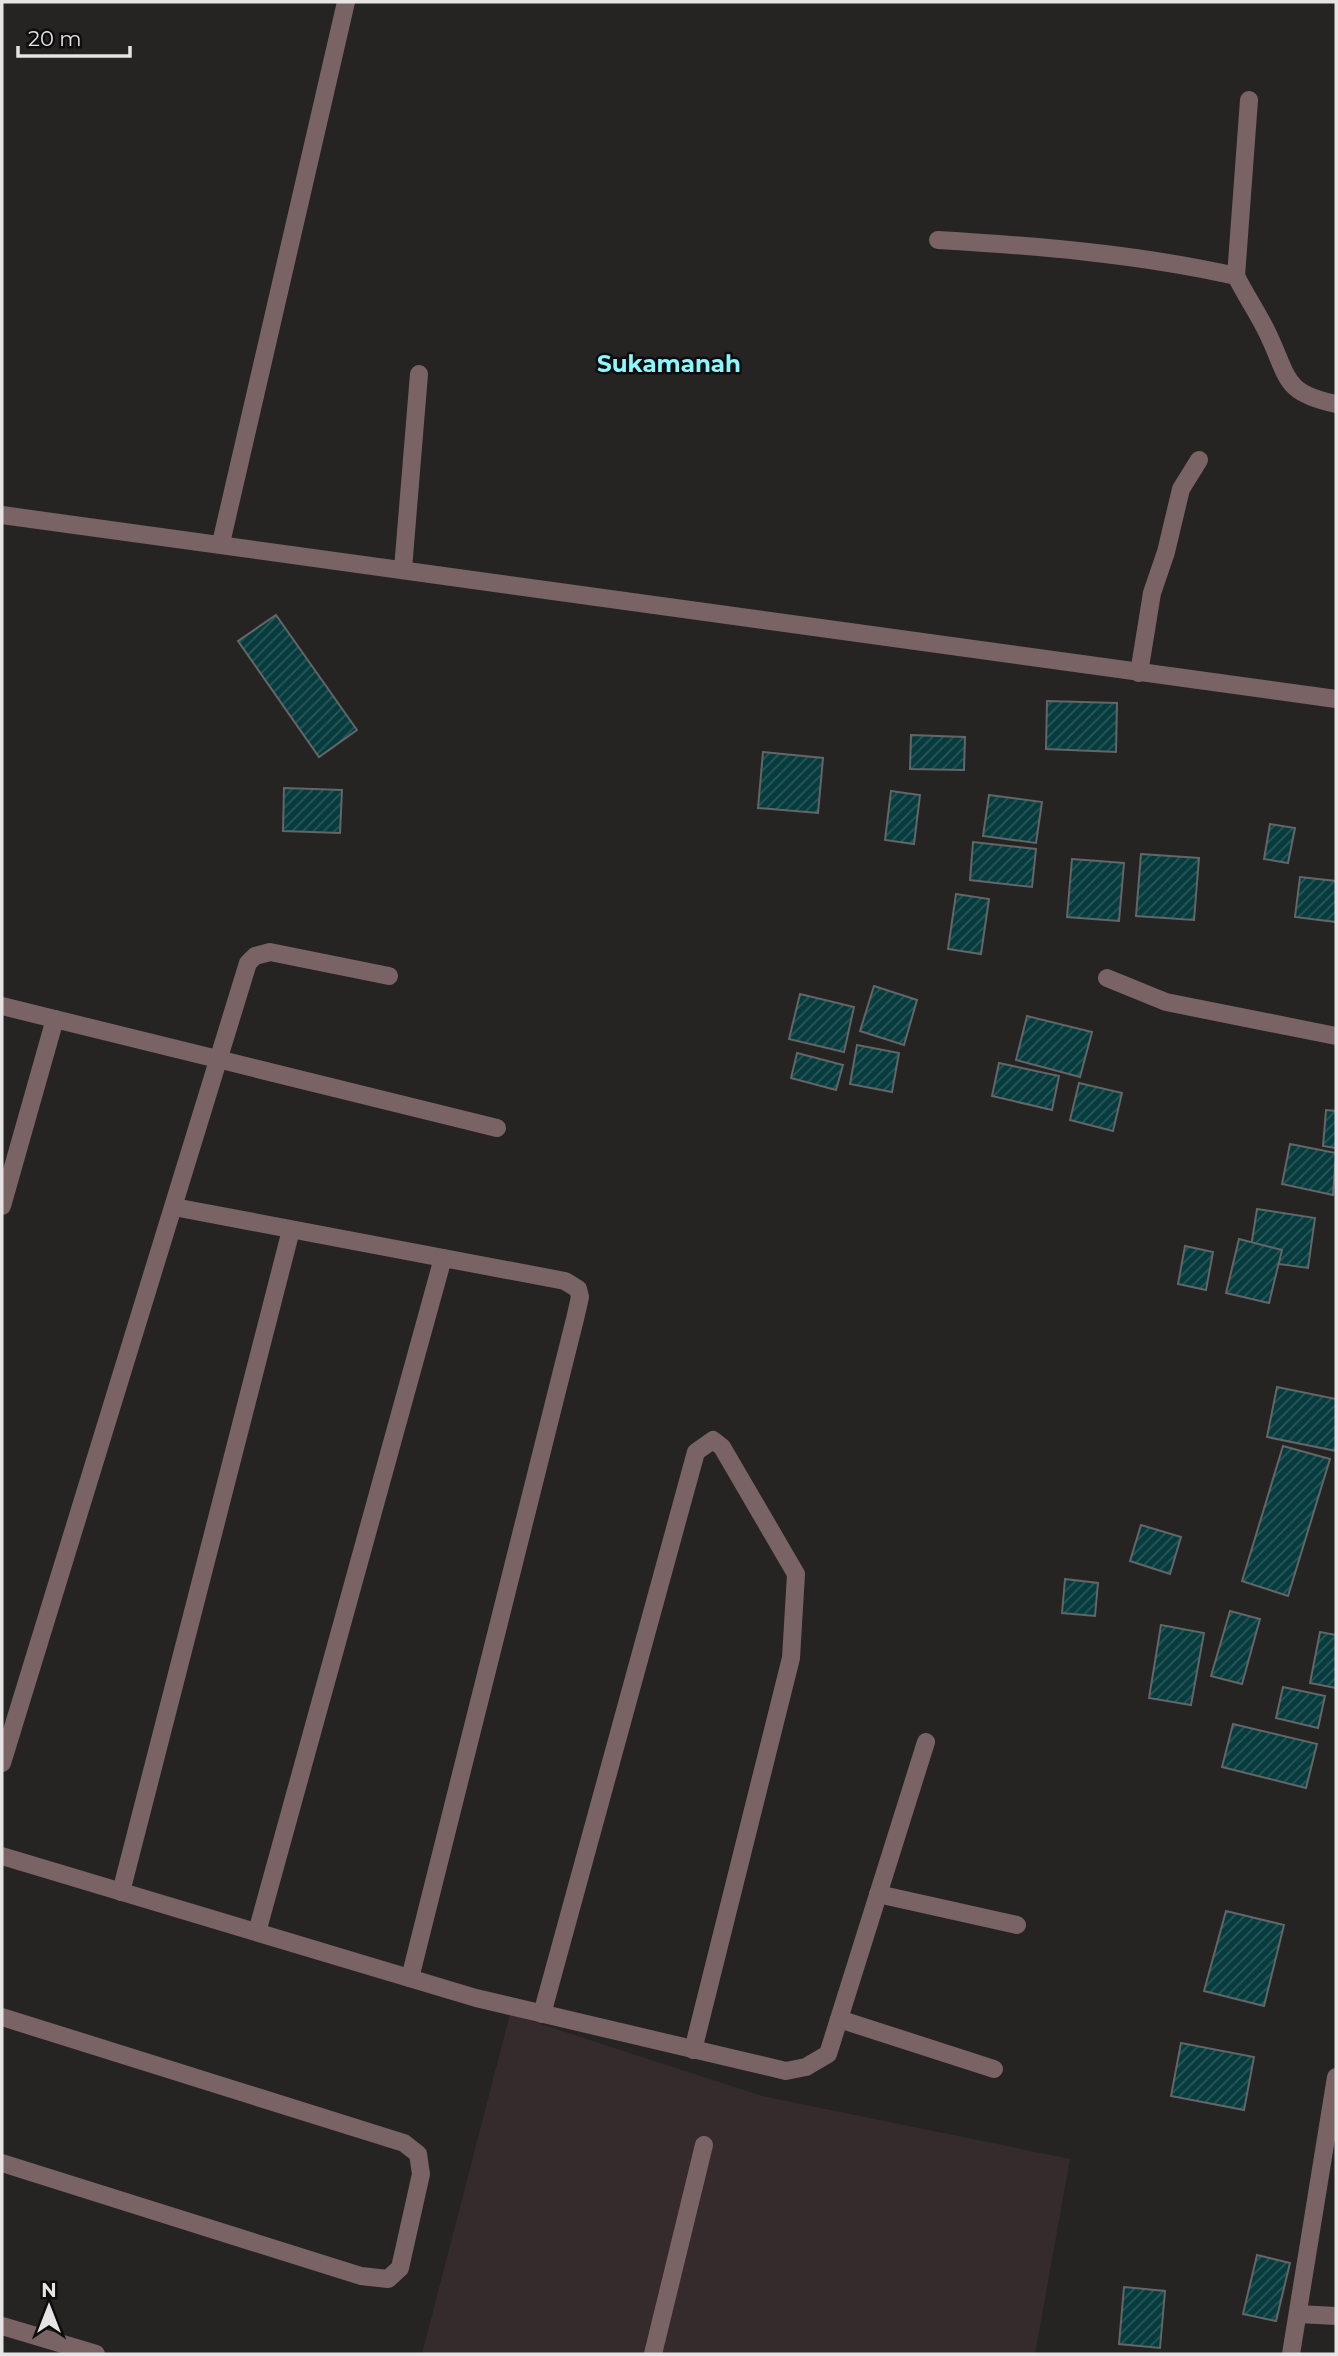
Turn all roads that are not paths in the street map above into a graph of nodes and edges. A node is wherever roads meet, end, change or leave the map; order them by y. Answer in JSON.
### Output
{"nodes":[{"id":1,"x":346,"y":2,"type":"edge"},
{"id":2,"x":1249,"y":100,"type":"dead end"},
{"id":3,"x":938,"y":240,"type":"dead end"},
{"id":4,"x":1236,"y":276,"type":"junction"},
{"id":5,"x":419,"y":374,"type":"dead end"},
{"id":6,"x":1336,"y":404,"type":"edge"},
{"id":7,"x":1199,"y":460,"type":"dead end"},
{"id":8,"x":2,"y":515,"type":"edge"},
{"id":9,"x":222,"y":543,"type":"junction"},
{"id":10,"x":403,"y":569,"type":"junction"},
{"id":11,"x":1139,"y":673,"type":"junction"},
{"id":12,"x":1336,"y":699,"type":"edge"},
{"id":13,"x":389,"y":976,"type":"dead end"},
{"id":14,"x":1107,"y":978,"type":"dead end"},
{"id":15,"x":2,"y":1006,"type":"edge"},
{"id":16,"x":55,"y":1019,"type":"junction"},
{"id":17,"x":1336,"y":1036,"type":"edge"},
{"id":18,"x":220,"y":1060,"type":"junction"},
{"id":19,"x":497,"y":1128,"type":"dead end"},
{"id":20,"x":2,"y":1206,"type":"edge"},
{"id":21,"x":174,"y":1207,"type":"junction"},
{"id":22,"x":291,"y":1230,"type":"junction"},
{"id":23,"x":443,"y":1258,"type":"junction"},
{"id":24,"x":926,"y":1742,"type":"dead end"},
{"id":25,"x":2,"y":1763,"type":"edge"},
{"id":26,"x":2,"y":1856,"type":"edge"},
{"id":27,"x":121,"y":1892,"type":"junction"},
{"id":28,"x":878,"y":1894,"type":"junction"},
{"id":29,"x":1017,"y":1925,"type":"dead end"},
{"id":30,"x":257,"y":1932,"type":"junction"},
{"id":31,"x":410,"y":1978,"type":"junction"},
{"id":32,"x":542,"y":2014,"type":"junction"},
{"id":33,"x":2,"y":2017,"type":"edge"},
{"id":34,"x":839,"y":2019,"type":"junction"},
{"id":35,"x":693,"y":2050,"type":"junction"},
{"id":36,"x":995,"y":2068,"type":"dead end"},
{"id":37,"x":1336,"y":2077,"type":"edge"},
{"id":38,"x":704,"y":2144,"type":"dead end"},
{"id":39,"x":2,"y":2163,"type":"edge"},
{"id":40,"x":1298,"y":2314,"type":"junction"},
{"id":41,"x":1336,"y":2316,"type":"edge"},
{"id":42,"x":2,"y":2326,"type":"edge"},
{"id":43,"x":96,"y":2354,"type":"edge"},
{"id":44,"x":653,"y":2354,"type":"edge"},
{"id":45,"x":1292,"y":2354,"type":"edge"}],
"edges":[{"from":1,"to":9,"type":"street"},
{"from":2,"to":4,"type":"street"},
{"from":3,"to":4,"type":"street"},
{"from":4,"to":6,"type":"street"},
{"from":5,"to":10,"type":"street"},
{"from":7,"to":11,"type":"street"},
{"from":8,"to":9,"type":"street"},
{"from":9,"to":10,"type":"street"},
{"from":10,"to":11,"type":"street"},
{"from":11,"to":12,"type":"street"},
{"from":13,"to":18,"type":"street"},
{"from":14,"to":17,"type":"street"},
{"from":15,"to":16,"type":"street"},
{"from":16,"to":18,"type":"street"},
{"from":16,"to":20,"type":"street"},
{"from":18,"to":19,"type":"street"},
{"from":18,"to":21,"type":"street"},
{"from":21,"to":22,"type":"street"},
{"from":21,"to":25,"type":"street"},
{"from":22,"to":23,"type":"street"},
{"from":22,"to":27,"type":"street"},
{"from":23,"to":30,"type":"street"},
{"from":23,"to":31,"type":"street"},
{"from":24,"to":28,"type":"street"},
{"from":26,"to":27,"type":"street"},
{"from":27,"to":30,"type":"street"},
{"from":28,"to":29,"type":"street"},
{"from":28,"to":34,"type":"street"},
{"from":30,"to":31,"type":"street"},
{"from":31,"to":32,"type":"street"},
{"from":32,"to":35,"type":"street"},
{"from":32,"to":35,"type":"street"},
{"from":33,"to":39,"type":"street"},
{"from":34,"to":35,"type":"street"},
{"from":34,"to":36,"type":"street"},
{"from":37,"to":40,"type":"street"},
{"from":38,"to":44,"type":"street"},
{"from":40,"to":41,"type":"street"},
{"from":40,"to":45,"type":"street"},
{"from":42,"to":43,"type":"street"}]}
